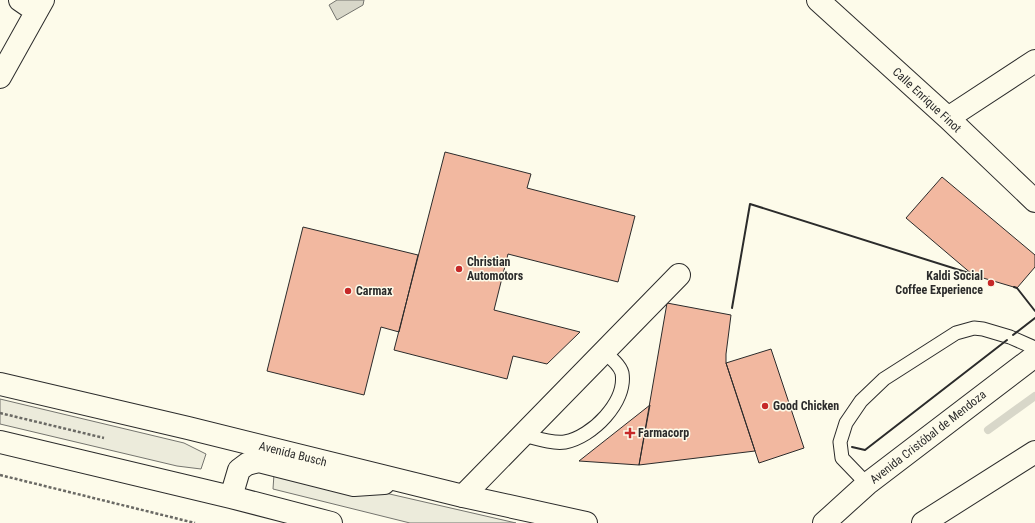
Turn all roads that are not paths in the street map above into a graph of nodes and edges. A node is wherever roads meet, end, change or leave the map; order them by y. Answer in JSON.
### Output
{"nodes":[{"id":1,"x":818,"y":0,"type":"edge"},
{"id":2,"x":33,"y":4,"type":"edge"},
{"id":3,"x":1035,"y":60,"type":"edge"},
{"id":4,"x":0,"y":77,"type":"edge"},
{"id":5,"x":948,"y":118,"type":"junction"},
{"id":6,"x":1035,"y":201,"type":"edge"},
{"id":7,"x":680,"y":275,"type":"dead end"},
{"id":8,"x":1035,"y":348,"type":"edge"},
{"id":9,"x":604,"y":352,"type":"junction"},
{"id":10,"x":1035,"y":356,"type":"edge"},
{"id":11,"x":0,"y":384,"type":"edge"},
{"id":12,"x":523,"y":434,"type":"junction"},
{"id":13,"x":0,"y":442,"type":"edge"},
{"id":14,"x":1035,"y":452,"type":"edge"},
{"id":15,"x":401,"y":481,"type":"junction"},
{"id":16,"x":867,"y":484,"type":"junction"},
{"id":17,"x":463,"y":496,"type":"junction"},
{"id":18,"x":231,"y":497,"type":"junction"},
{"id":19,"x":331,"y":523,"type":"edge"},
{"id":20,"x":586,"y":523,"type":"edge"},
{"id":21,"x":824,"y":523,"type":"edge"},
{"id":22,"x":923,"y":523,"type":"edge"}],
"edges":[{"from":1,"to":5,"type":"main road","name":"Calle Enrique Finot"},
{"from":2,"to":4,"type":"main road"},
{"from":3,"to":5,"type":"main road"},
{"from":5,"to":6,"type":"main road","name":"Calle Enrique Finot"},
{"from":7,"to":9,"type":"main road"},
{"from":8,"to":16,"type":"lane"},
{"from":9,"to":12,"type":"main road"},
{"from":9,"to":12,"type":"lane"},
{"from":10,"to":16,"type":"main road","name":"Avenida Cristóbal de Mendoza"},
{"from":11,"to":15,"type":"main road","name":"Avenida Busch"},
{"from":12,"to":17,"type":"main road"},
{"from":13,"to":18,"type":"main road"},
{"from":14,"to":22,"type":"main road"},
{"from":15,"to":17,"type":"main road","name":"Avenida Busch"},
{"from":15,"to":18,"type":"main road"},
{"from":16,"to":21,"type":"main road","name":"Avenida Cristóbal de Mendoza"},
{"from":17,"to":20,"type":"main road","name":"Avenida Busch"},
{"from":18,"to":19,"type":"main road"}]}
